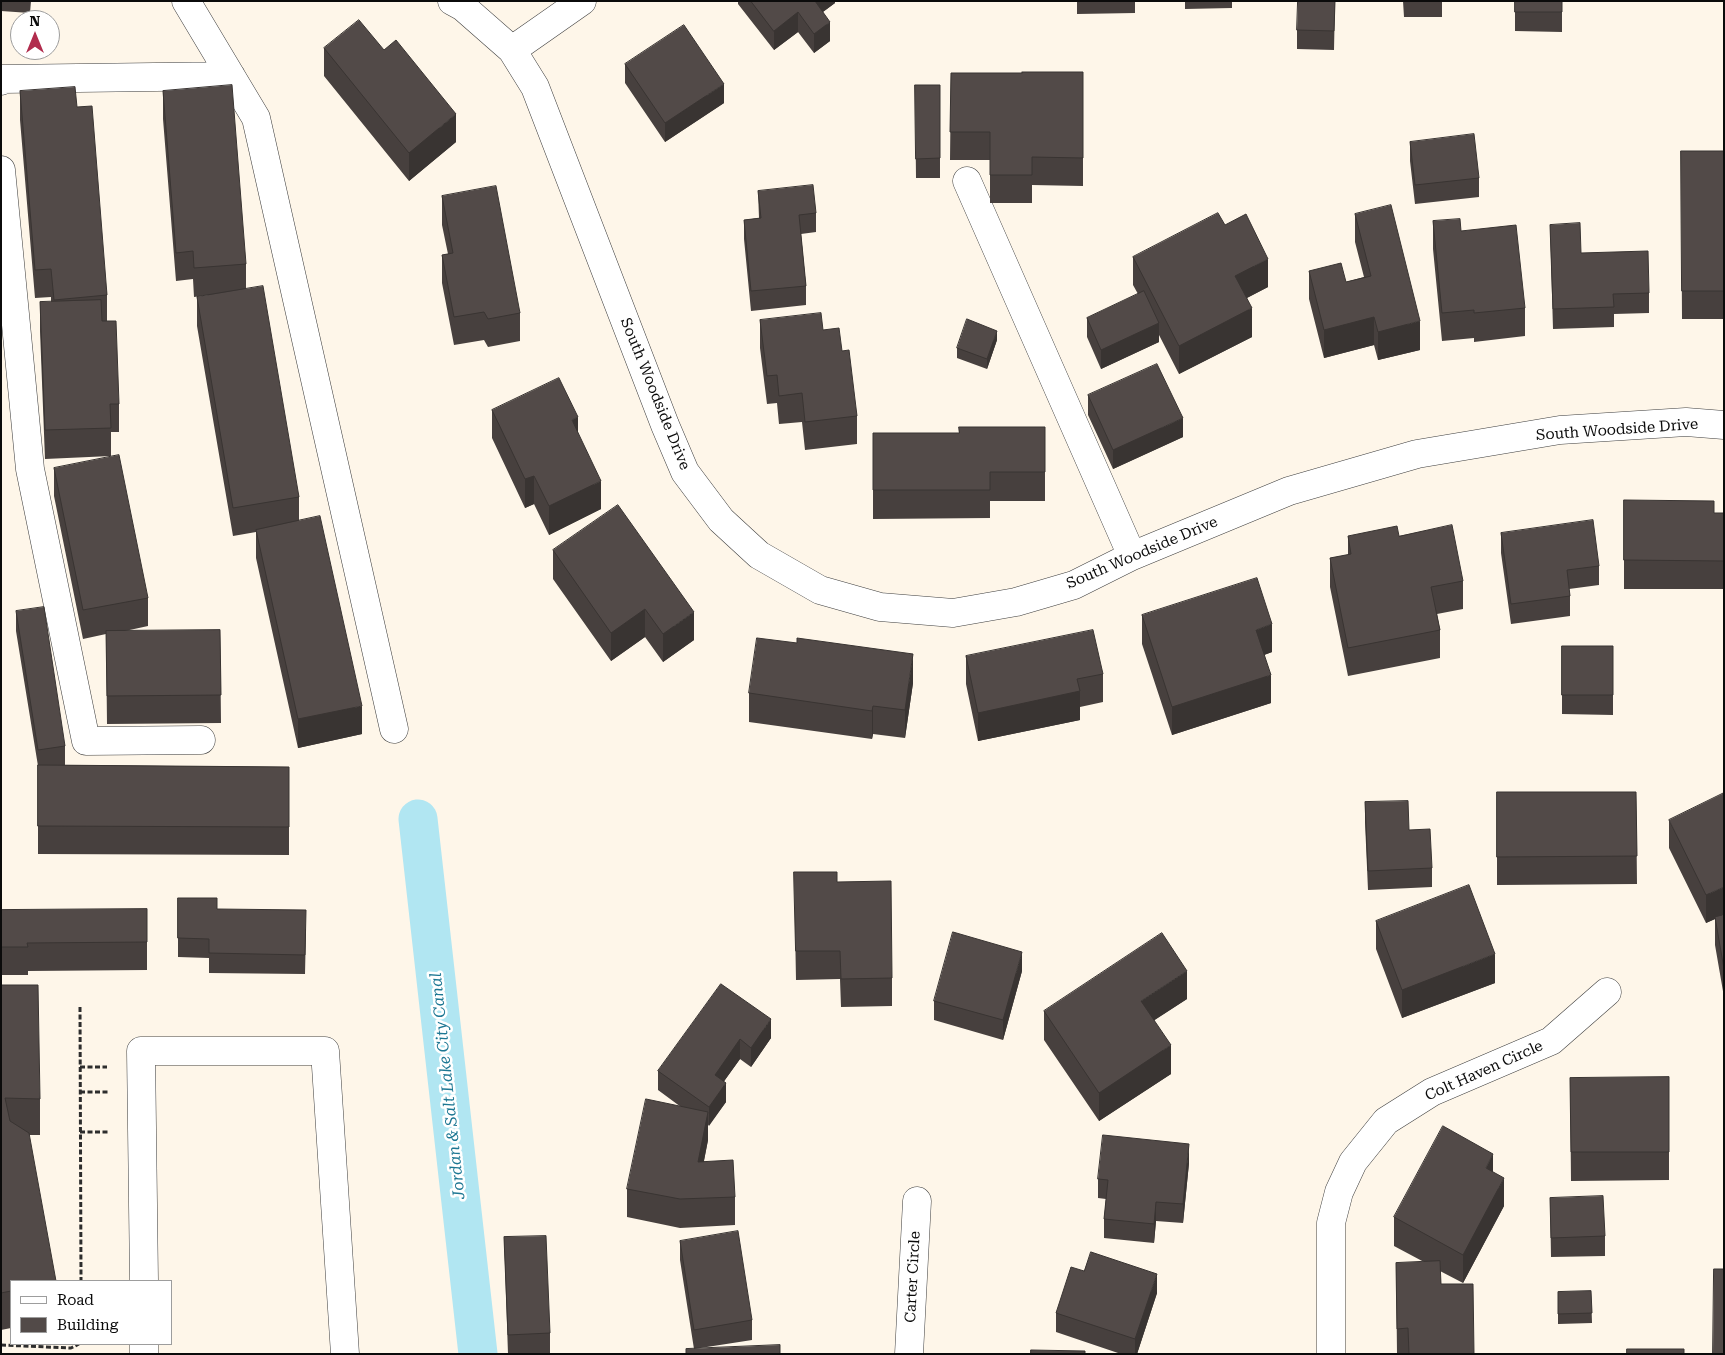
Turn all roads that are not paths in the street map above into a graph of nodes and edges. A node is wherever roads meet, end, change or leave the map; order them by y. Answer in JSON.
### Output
{"nodes":[{"id":1,"x":186,"y":1,"type":"edge"},
{"id":2,"x":452,"y":1,"type":"edge"},
{"id":3,"x":582,"y":1,"type":"edge"},
{"id":4,"x":512,"y":50,"type":"junction"},
{"id":5,"x":231,"y":76,"type":"junction"},
{"id":6,"x":1,"y":81,"type":"edge"},
{"id":7,"x":1,"y":170,"type":"edge"},
{"id":8,"x":967,"y":181,"type":"dead end"},
{"id":9,"x":1724,"y":425,"type":"edge"},
{"id":10,"x":1132,"y":556,"type":"junction"},
{"id":11,"x":394,"y":729,"type":"dead end"},
{"id":12,"x":201,"y":740,"type":"dead end"},
{"id":13,"x":1607,"y":992,"type":"dead end"},
{"id":14,"x":917,"y":1200,"type":"dead end"},
{"id":15,"x":144,"y":1280,"type":"edge"},
{"id":16,"x":345,"y":1354,"type":"edge"},
{"id":17,"x":909,"y":1354,"type":"edge"},
{"id":18,"x":1331,"y":1354,"type":"edge"}],
"edges":[{"from":1,"to":5,"type":"street"},
{"from":2,"to":4,"type":"street","name":"South Woodside Drive"},
{"from":3,"to":4,"type":"street"},
{"from":4,"to":10,"type":"street","name":"South Woodside Drive"},
{"from":5,"to":6,"type":"street"},
{"from":5,"to":11,"type":"street"},
{"from":7,"to":12,"type":"street"},
{"from":8,"to":10,"type":"street"},
{"from":9,"to":10,"type":"street","name":"South Woodside Drive"},
{"from":13,"to":18,"type":"street","name":"Colt Haven Circle"},
{"from":14,"to":17,"type":"street","name":"Carter Circle"},
{"from":15,"to":16,"type":"street"}]}
